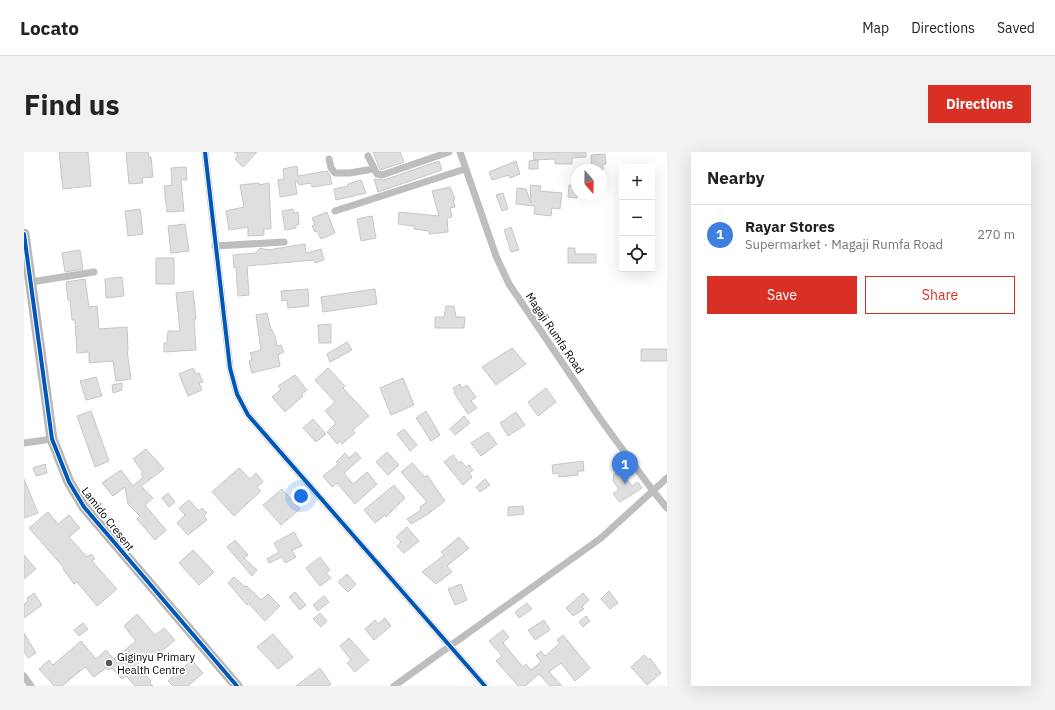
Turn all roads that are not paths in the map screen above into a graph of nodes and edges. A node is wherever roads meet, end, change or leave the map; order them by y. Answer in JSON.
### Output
{"nodes":[{"id":1,"x":205,"y":152,"type":"edge"},
{"id":2,"x":449,"y":152,"type":"edge"},
{"id":3,"x":460,"y":152,"type":"edge"},
{"id":4,"x":368,"y":156,"type":"dead end"},
{"id":5,"x":329,"y":159,"type":"dead end"},
{"id":6,"x":373,"y":169,"type":"junction"},
{"id":7,"x":466,"y":169,"type":"junction"},
{"id":8,"x":335,"y":211,"type":"dead end"},
{"id":9,"x":24,"y":234,"type":"edge"},
{"id":10,"x":284,"y":242,"type":"dead end"},
{"id":11,"x":215,"y":246,"type":"junction"},
{"id":12,"x":94,"y":272,"type":"dead end"},
{"id":13,"x":30,"y":282,"type":"junction"},
{"id":14,"x":52,"y":439,"type":"junction"},
{"id":15,"x":24,"y":443,"type":"edge"},
{"id":16,"x":667,"y":478,"type":"edge"},
{"id":17,"x":653,"y":491,"type":"junction"},
{"id":18,"x":667,"y":508,"type":"edge"},
{"id":19,"x":450,"y":647,"type":"junction"},
{"id":20,"x":24,"y":677,"type":"edge"},
{"id":21,"x":30,"y":686,"type":"edge"},
{"id":22,"x":237,"y":686,"type":"edge"},
{"id":23,"x":394,"y":686,"type":"edge"},
{"id":24,"x":486,"y":686,"type":"edge"}],
"edges":[{"from":1,"to":11,"type":"street"},
{"from":2,"to":6,"type":"street"},
{"from":3,"to":7,"type":"street","name":"Magaji Rumfa Road"},
{"from":4,"to":6,"type":"street"},
{"from":5,"to":6,"type":"street"},
{"from":7,"to":8,"type":"street"},
{"from":7,"to":17,"type":"street","name":"Magaji Rumfa Road"},
{"from":9,"to":13,"type":"street","name":"Lamido Cresent"},
{"from":10,"to":11,"type":"street"},
{"from":11,"to":19,"type":"street"},
{"from":12,"to":13,"type":"street"},
{"from":13,"to":14,"type":"street","name":"Lamido Cresent"},
{"from":14,"to":15,"type":"street"},
{"from":14,"to":22,"type":"street","name":"Lamido Cresent"},
{"from":16,"to":17,"type":"street"},
{"from":17,"to":18,"type":"street","name":"Magaji Rumfa Road"},
{"from":17,"to":19,"type":"street"},
{"from":19,"to":23,"type":"street"},
{"from":19,"to":24,"type":"street"},
{"from":20,"to":21,"type":"street"}]}
